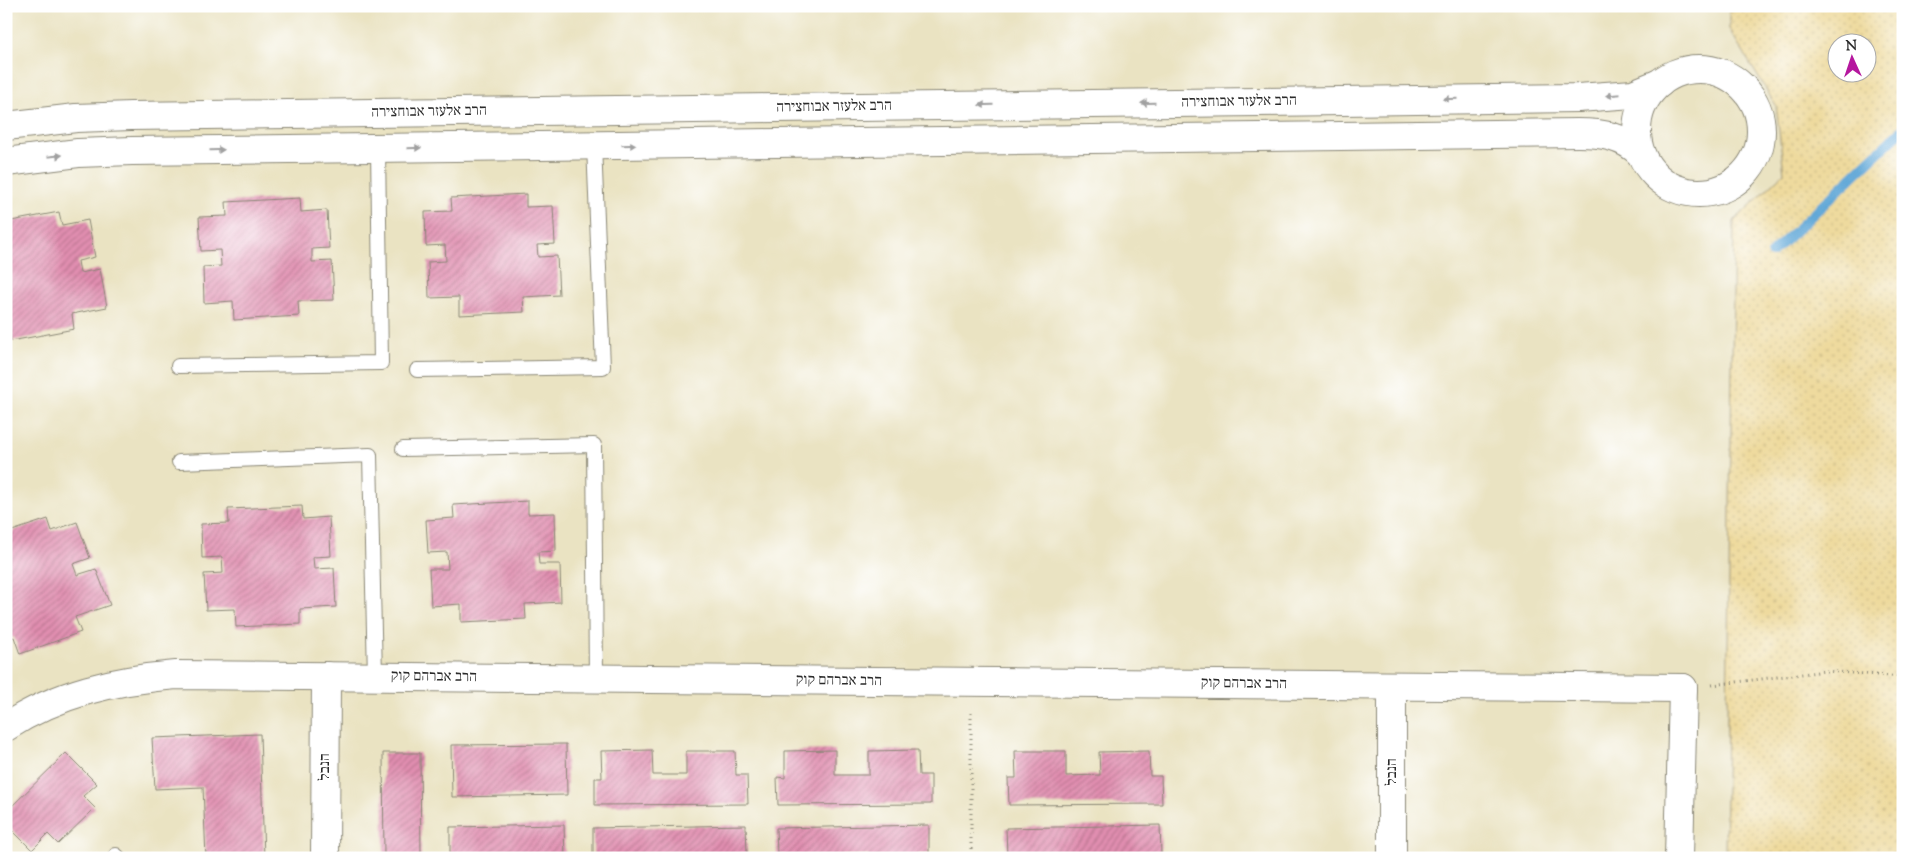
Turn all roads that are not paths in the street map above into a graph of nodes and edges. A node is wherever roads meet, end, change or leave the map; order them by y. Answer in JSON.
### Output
{"nodes":[{"id":1,"x":1660,"y":83,"type":"junction"},
{"id":2,"x":6,"y":126,"type":"edge"},
{"id":3,"x":594,"y":145,"type":"junction"},
{"id":4,"x":378,"y":148,"type":"junction"},
{"id":5,"x":1641,"y":154,"type":"junction"},
{"id":6,"x":6,"y":162,"type":"edge"},
{"id":7,"x":178,"y":366,"type":"dead end"},
{"id":8,"x":417,"y":370,"type":"dead end"},
{"id":9,"x":403,"y":449,"type":"dead end"},
{"id":10,"x":179,"y":462,"type":"dead end"},
{"id":11,"x":326,"y":676,"type":"junction"},
{"id":12,"x":375,"y":676,"type":"junction"},
{"id":13,"x":596,"y":678,"type":"junction"},
{"id":14,"x":1392,"y":686,"type":"junction"},
{"id":15,"x":6,"y":727,"type":"edge"},
{"id":16,"x":325,"y":858,"type":"edge"},
{"id":17,"x":1392,"y":858,"type":"edge"},
{"id":18,"x":1680,"y":858,"type":"edge"}],
"edges":[{"from":1,"to":2,"type":"street","name":"הרב אלעזר אבוחצירה","one_way":true},
{"from":1,"to":5,"type":"street"},
{"from":1,"to":5,"type":"street"},
{"from":4,"to":3,"type":"street","one_way":true},
{"from":3,"to":5,"type":"street","one_way":true},
{"from":3,"to":8,"type":"lane"},
{"from":6,"to":4,"type":"street","one_way":true},
{"from":4,"to":7,"type":"lane"},
{"from":9,"to":13,"type":"lane"},
{"from":10,"to":12,"type":"lane"},
{"from":11,"to":12,"type":"street","name":"הרב אברהם קוק"},
{"from":11,"to":15,"type":"street","name":"הרב אברהם קוק"},
{"from":11,"to":16,"type":"street","name":"הנבל"},
{"from":12,"to":13,"type":"street","name":"הרב אברהם קוק"},
{"from":13,"to":14,"type":"street","name":"הרב אברהם קוק"},
{"from":14,"to":17,"type":"street","name":"הנבל"},
{"from":14,"to":18,"type":"street","name":"הרב אברהם קוק"}]}
